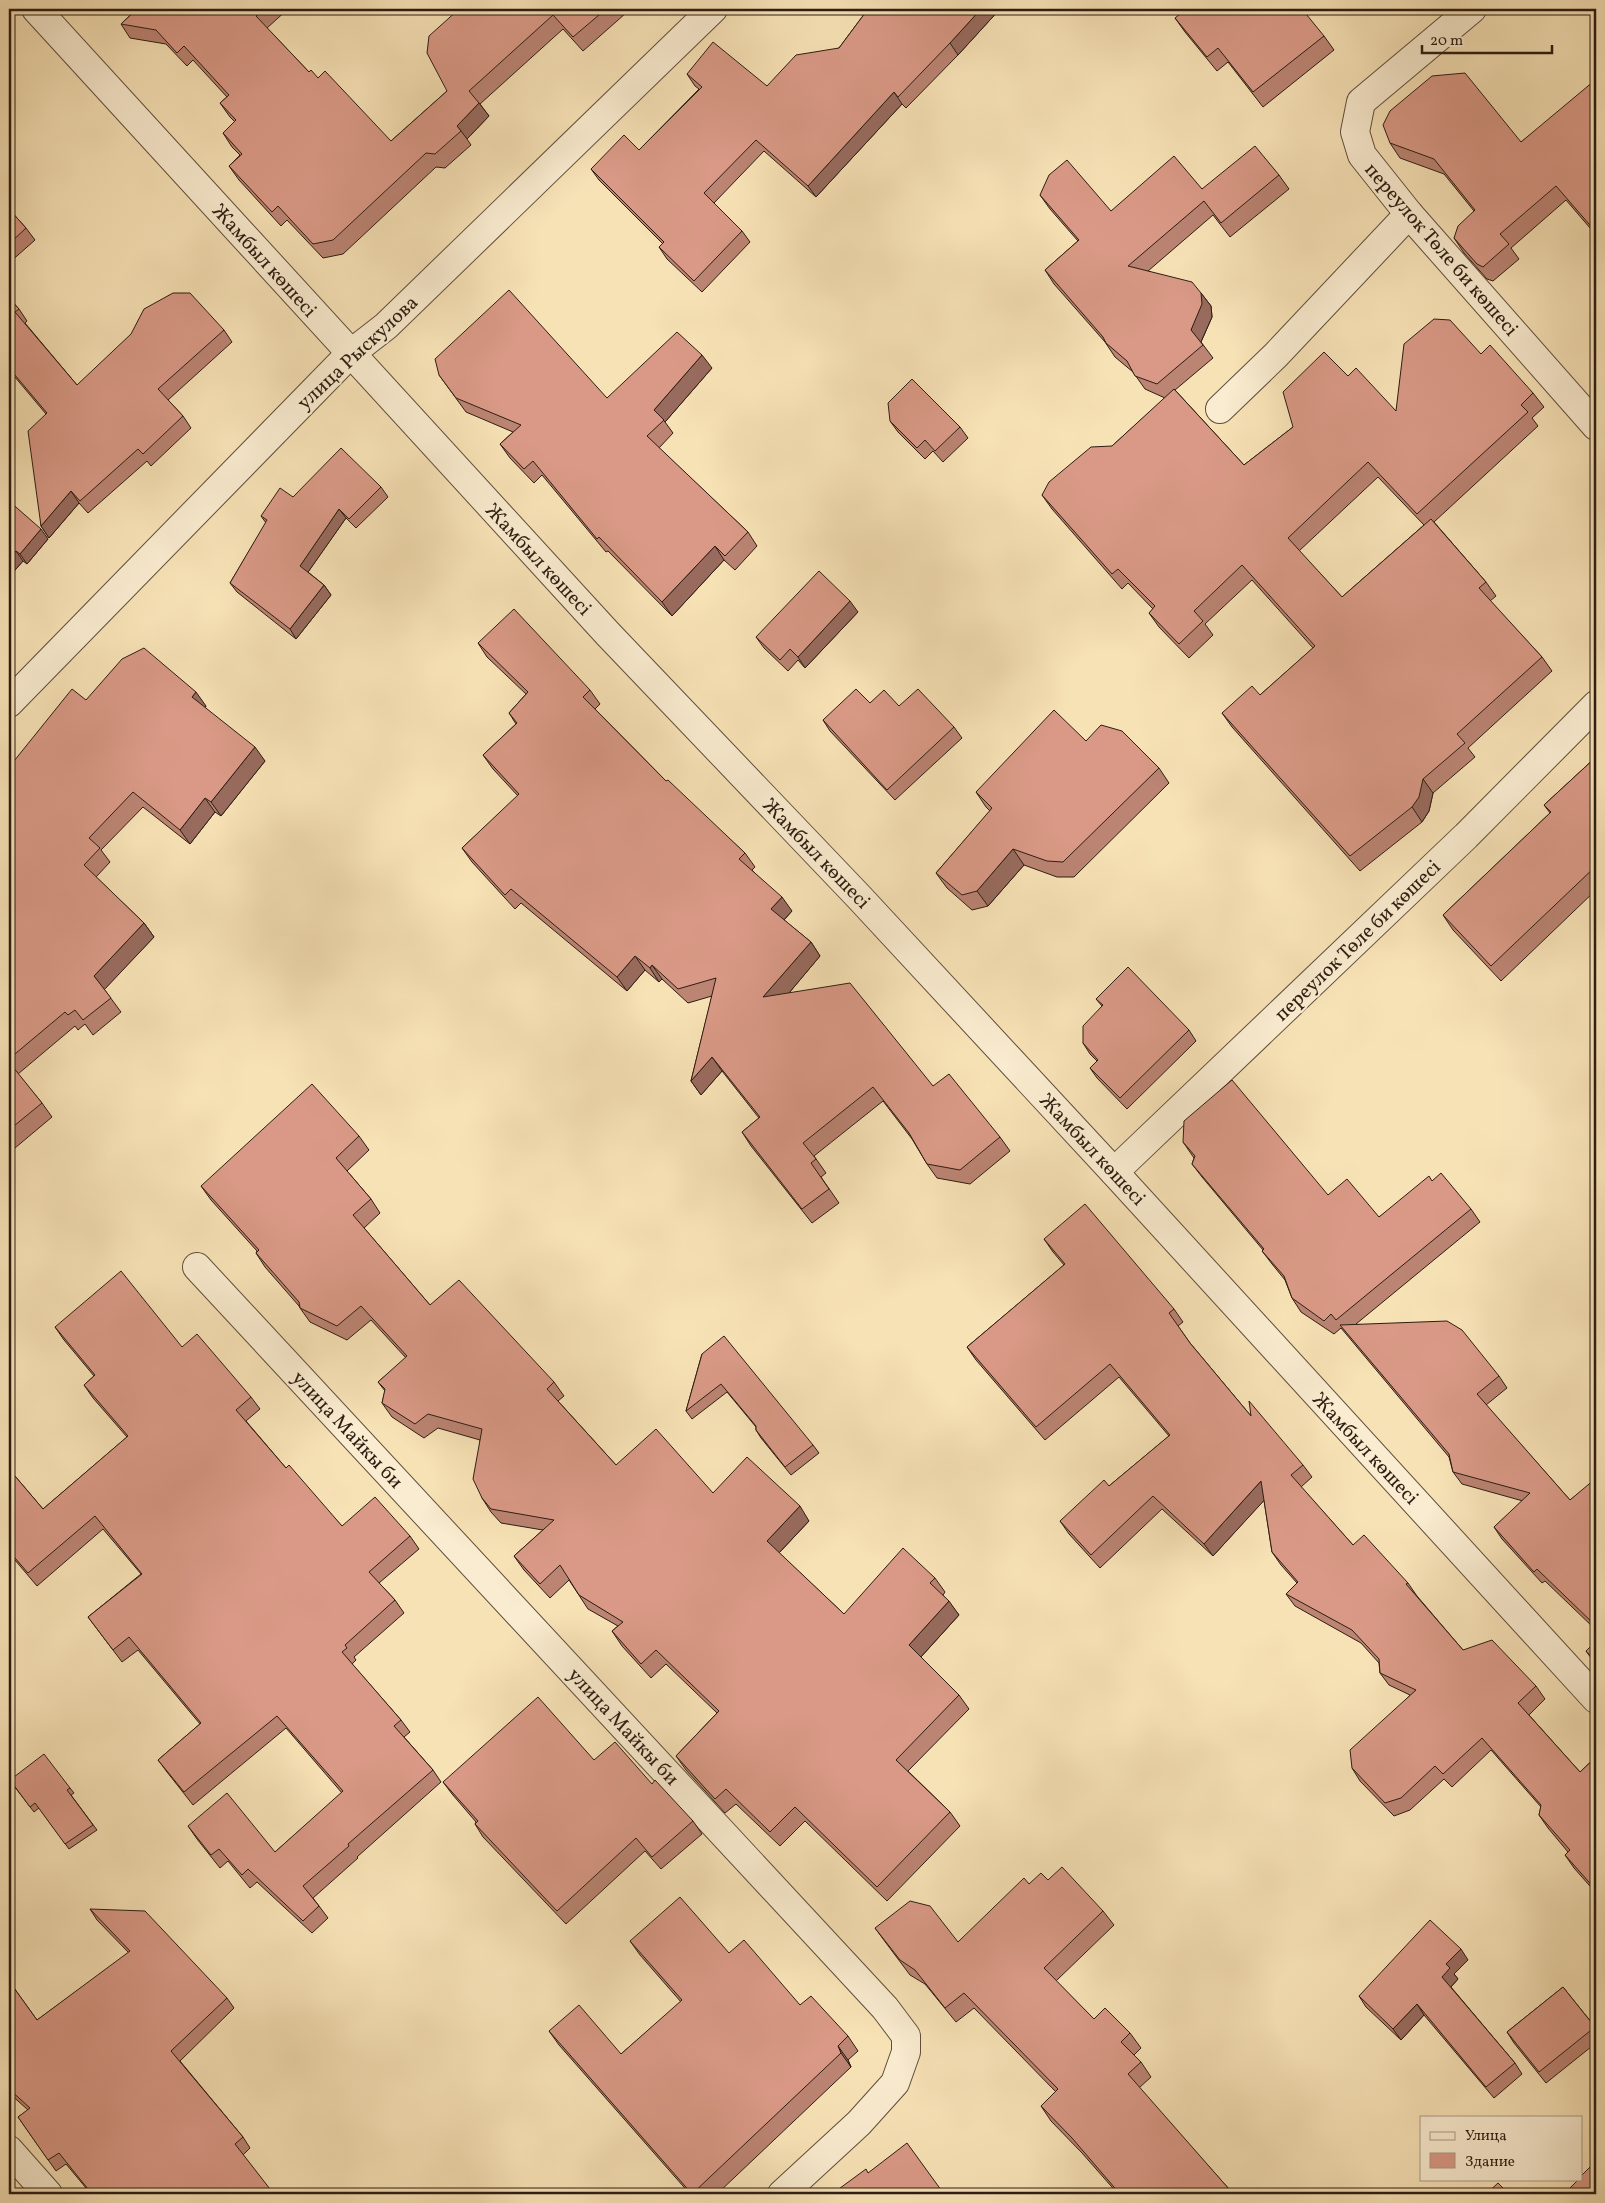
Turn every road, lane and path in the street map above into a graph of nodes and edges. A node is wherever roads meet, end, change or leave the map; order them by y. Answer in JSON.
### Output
{"nodes":[{"id":1,"x":36,"y":9,"type":"edge"},
{"id":2,"x":714,"y":9,"type":"edge"},
{"id":3,"x":1472,"y":9,"type":"edge"},
{"id":4,"x":1409,"y":214,"type":"junction"},
{"id":5,"x":350,"y":354,"type":"junction"},
{"id":6,"x":1220,"y":409,"type":"dead end"},
{"id":7,"x":1596,"y":426,"type":"edge"},
{"id":8,"x":9,"y":703,"type":"edge"},
{"id":9,"x":1596,"y":704,"type":"edge"},
{"id":10,"x":1114,"y":1172,"type":"junction"},
{"id":11,"x":197,"y":1267,"type":"dead end"},
{"id":12,"x":1596,"y":1698,"type":"edge"},
{"id":13,"x":9,"y":2150,"type":"edge"},
{"id":14,"x":48,"y":2194,"type":"edge"},
{"id":15,"x":782,"y":2194,"type":"edge"}],
"edges":[{"from":1,"to":5,"type":"street","name":"Жамбыл көшесі"},
{"from":2,"to":5,"type":"street","name":"улица Рыскулова"},
{"from":3,"to":4,"type":"street","name":"переулок Төле би көшесі"},
{"from":4,"to":6,"type":"street"},
{"from":4,"to":7,"type":"street","name":"переулок Төле би көшесі"},
{"from":5,"to":8,"type":"street","name":"улица Рыскулова"},
{"from":5,"to":10,"type":"street","name":"Жамбыл көшесі"},
{"from":9,"to":10,"type":"street","name":"переулок Төле би көшесі"},
{"from":10,"to":12,"type":"street","name":"Жамбыл көшесі"},
{"from":11,"to":15,"type":"street","name":"улица Майкы би"},
{"from":13,"to":14,"type":"street"}]}
